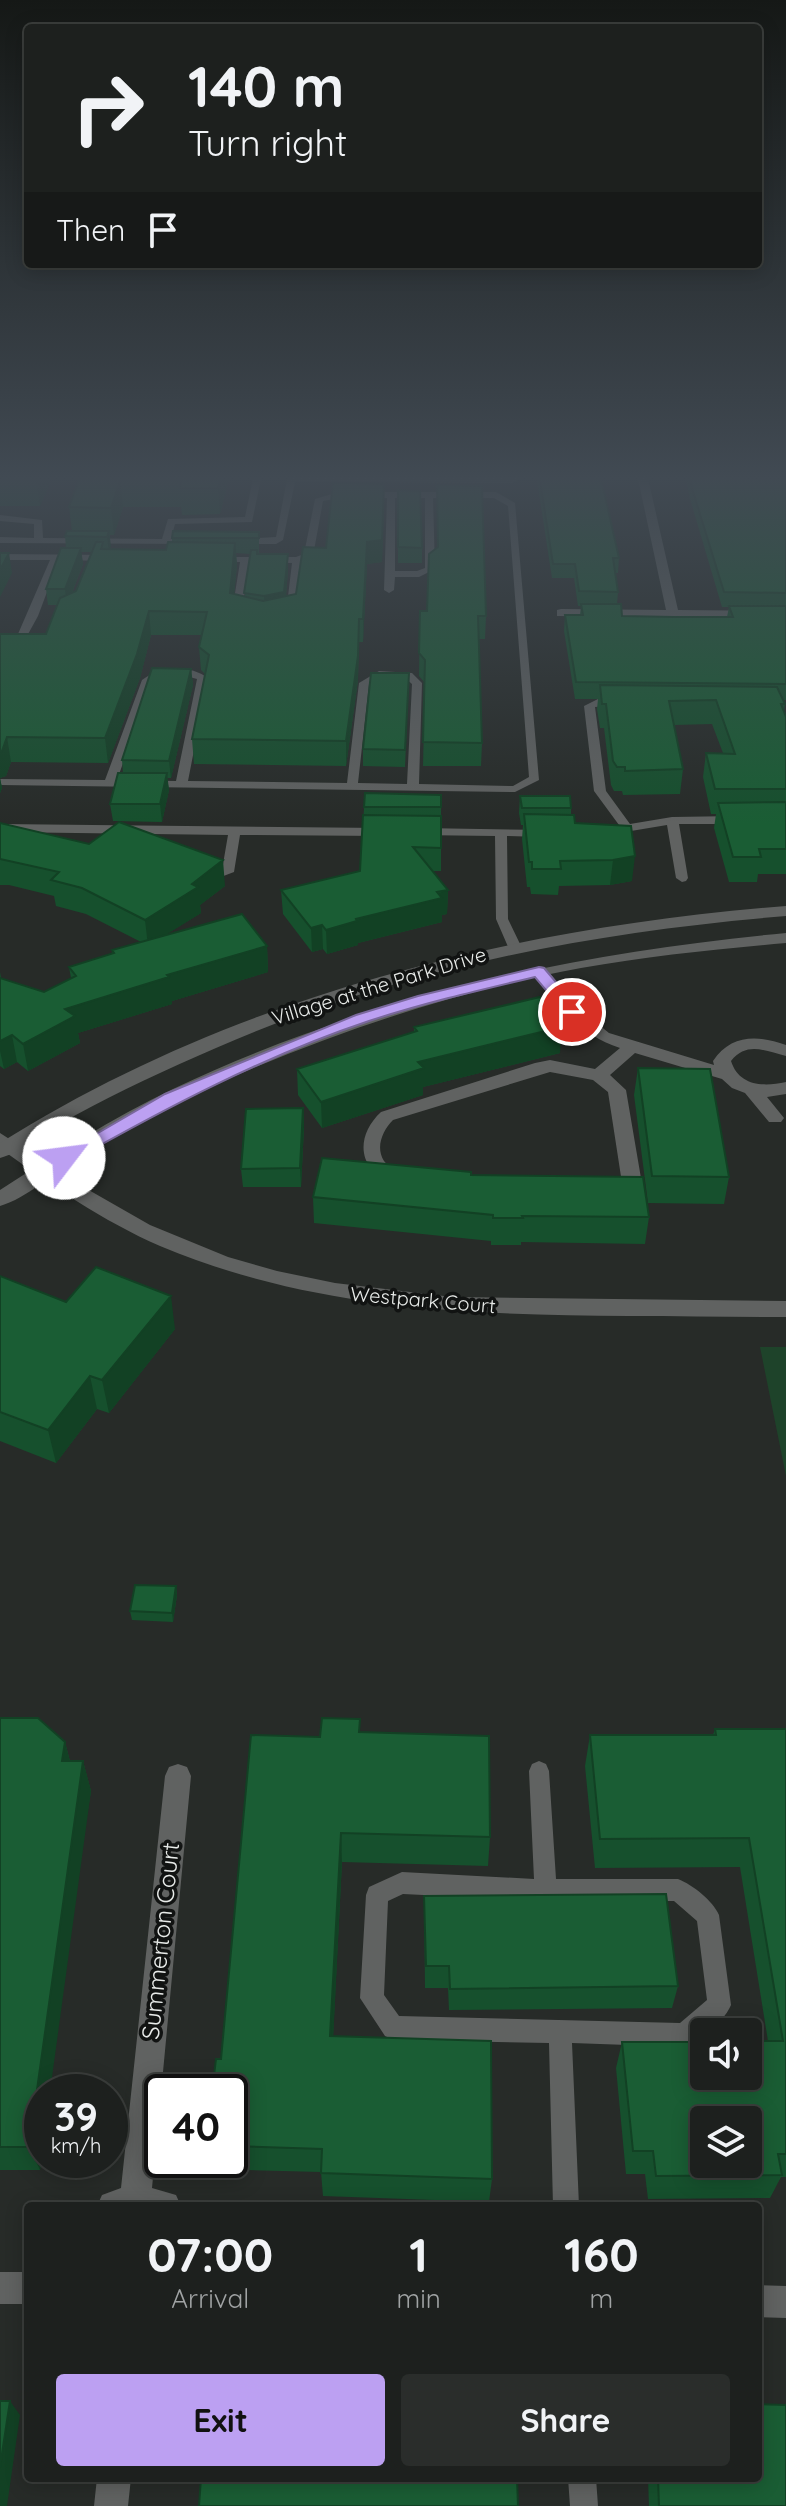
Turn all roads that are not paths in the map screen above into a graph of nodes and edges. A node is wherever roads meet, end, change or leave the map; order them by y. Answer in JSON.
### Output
{"nodes":[{"id":1,"x":46,"y":591,"type":"edge"},
{"id":2,"x":240,"y":591,"type":"edge"},
{"id":3,"x":295,"y":591,"type":"edge"},
{"id":4,"x":519,"y":591,"type":"edge"},
{"id":5,"x":668,"y":591,"type":"edge"},
{"id":6,"x":561,"y":613,"type":"dead end"},
{"id":7,"x":673,"y":614,"type":"junction"},
{"id":8,"x":786,"y":615,"type":"edge"},
{"id":9,"x":257,"y":617,"type":"edge"},
{"id":10,"x":279,"y":617,"type":"edge"},
{"id":11,"x":0,"y":644,"type":"edge"},
{"id":12,"x":628,"y":702,"type":"edge"},
{"id":13,"x":0,"y":782,"type":"edge"},
{"id":14,"x":110,"y":783,"type":"junction"},
{"id":15,"x":181,"y":786,"type":"junction"},
{"id":16,"x":352,"y":787,"type":"junction"},
{"id":17,"x":413,"y":788,"type":"junction"},
{"id":18,"x":755,"y":820,"type":"edge"},
{"id":19,"x":672,"y":821,"type":"junction"},
{"id":20,"x":0,"y":828,"type":"edge"},
{"id":21,"x":627,"y":828,"type":"junction"},
{"id":22,"x":98,"y":830,"type":"junction"},
{"id":23,"x":235,"y":831,"type":"junction"},
{"id":24,"x":391,"y":832,"type":"edge"},
{"id":25,"x":407,"y":832,"type":"edge"},
{"id":26,"x":501,"y":832,"type":"junction"},
{"id":27,"x":563,"y":833,"type":"edge"},
{"id":28,"x":595,"y":833,"type":"edge"},
{"id":29,"x":127,"y":842,"type":"edge"},
{"id":30,"x":184,"y":865,"type":"edge"},
{"id":31,"x":682,"y":878,"type":"dead end"},
{"id":32,"x":786,"y":911,"type":"edge"},
{"id":33,"x":786,"y":938,"type":"edge"},
{"id":34,"x":514,"y":946,"type":"junction"},
{"id":35,"x":539,"y":971,"type":"junction"},
{"id":36,"x":630,"y":1048,"type":"junction"},
{"id":37,"x":786,"y":1051,"type":"edge"},
{"id":38,"x":726,"y":1066,"type":"junction"},
{"id":39,"x":599,"y":1075,"type":"junction"},
{"id":40,"x":751,"y":1089,"type":"junction"},
{"id":41,"x":783,"y":1089,"type":"edge"},
{"id":42,"x":3,"y":1145,"type":"edge"},
{"id":43,"x":42,"y":1171,"type":"junction"},
{"id":44,"x":414,"y":1180,"type":"edge"},
{"id":45,"x":602,"y":1190,"type":"edge"},
{"id":46,"x":0,"y":1199,"type":"edge"},
{"id":47,"x":786,"y":1309,"type":"edge"},
{"id":48,"x":539,"y":1771,"type":"dead end"},
{"id":49,"x":178,"y":1776,"type":"dead end"},
{"id":50,"x":546,"y":1890,"type":"junction"},
{"id":51,"x":560,"y":2031,"type":"junction"},
{"id":52,"x":138,"y":2202,"type":"edge"},
{"id":53,"x":566,"y":2202,"type":"edge"},
{"id":54,"x":0,"y":2288,"type":"edge"},
{"id":55,"x":24,"y":2288,"type":"edge"},
{"id":56,"x":762,"y":2301,"type":"edge"},
{"id":57,"x":786,"y":2302,"type":"edge"},
{"id":58,"x":114,"y":2482,"type":"edge"},
{"id":59,"x":582,"y":2482,"type":"edge"},
{"id":60,"x":111,"y":2506,"type":"edge"},
{"id":61,"x":584,"y":2506,"type":"edge"}],
"edges":[{"from":1,"to":11,"type":"lane"},
{"from":2,"to":9,"type":"lane"},
{"from":3,"to":10,"type":"lane"},
{"from":4,"to":17,"type":"lane"},
{"from":5,"to":7,"type":"street"},
{"from":6,"to":7,"type":"street"},
{"from":7,"to":8,"type":"street"},
{"from":12,"to":21,"type":"lane"},
{"from":13,"to":14,"type":"lane"},
{"from":14,"to":15,"type":"lane"},
{"from":14,"to":15,"type":"lane"},
{"from":15,"to":16,"type":"lane"},
{"from":16,"to":17,"type":"lane"},
{"from":16,"to":17,"type":"lane"},
{"from":18,"to":19,"type":"lane"},
{"from":19,"to":21,"type":"lane"},
{"from":19,"to":31,"type":"lane"},
{"from":20,"to":22,"type":"lane"},
{"from":21,"to":28,"type":"lane"},
{"from":22,"to":23,"type":"lane"},
{"from":22,"to":29,"type":"lane"},
{"from":23,"to":24,"type":"lane"},
{"from":23,"to":30,"type":"lane"},
{"from":25,"to":26,"type":"lane"},
{"from":26,"to":27,"type":"lane"},
{"from":26,"to":34,"type":"lane"},
{"from":32,"to":34,"type":"street","name":"Village at the Park Drive"},
{"from":33,"to":35,"type":"street","name":"Village at the Park Drive"},
{"from":34,"to":42,"type":"street","name":"Village at the Park Drive"},
{"from":35,"to":36,"type":"street"},
{"from":35,"to":43,"type":"street","name":"Village at the Park Drive"},
{"from":36,"to":38,"type":"street"},
{"from":36,"to":39,"type":"street"},
{"from":37,"to":38,"type":"street"},
{"from":38,"to":40,"type":"street"},
{"from":39,"to":44,"type":"street"},
{"from":39,"to":45,"type":"street"},
{"from":40,"to":41,"type":"street"},
{"from":40,"to":41,"type":"street"},
{"from":42,"to":43,"type":"street","name":"Westpark Court"},
{"from":43,"to":46,"type":"street","name":"Village at the Park Drive"},
{"from":43,"to":47,"type":"street","name":"Westpark Court"},
{"from":48,"to":50,"type":"lane"},
{"from":49,"to":52,"type":"street","name":"Summerton Court"},
{"from":50,"to":51,"type":"lane"},
{"from":50,"to":51,"type":"lane"},
{"from":51,"to":53,"type":"lane"},
{"from":54,"to":55,"type":"street"},
{"from":56,"to":57,"type":"street"},
{"from":58,"to":60,"type":"street"},
{"from":59,"to":61,"type":"lane"}]}
